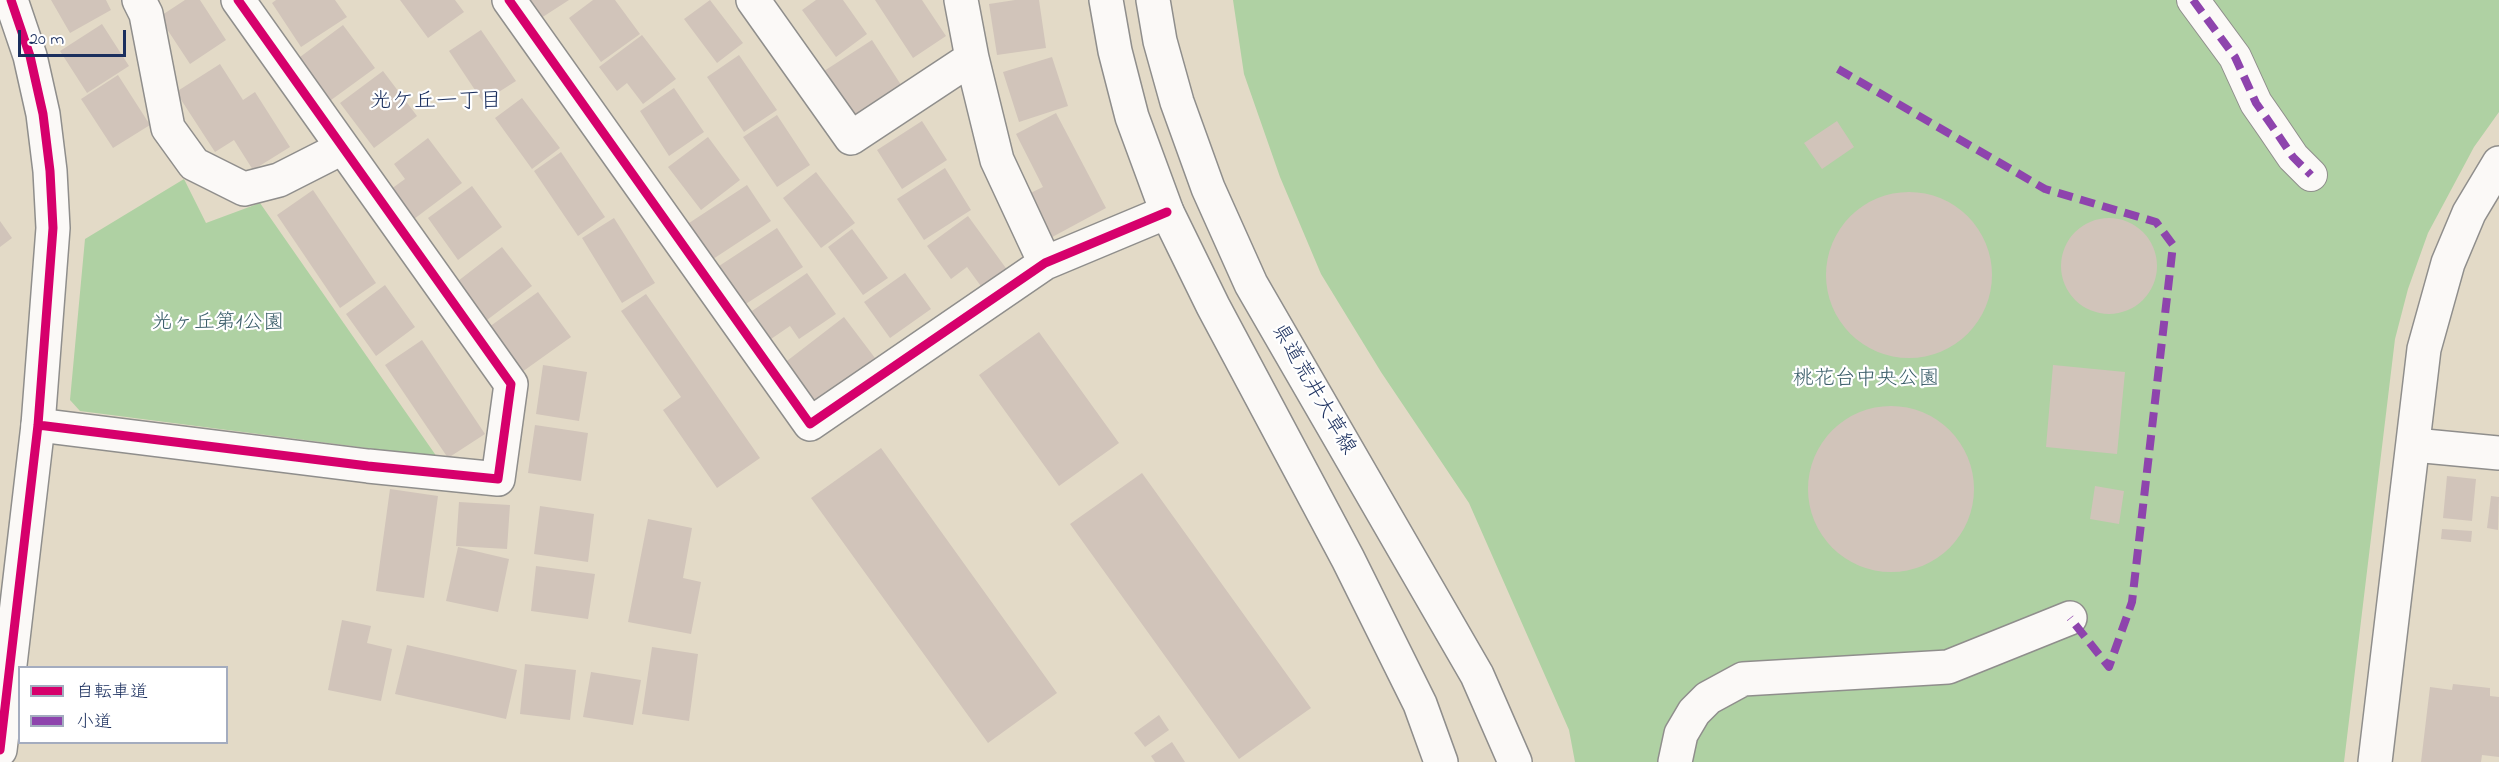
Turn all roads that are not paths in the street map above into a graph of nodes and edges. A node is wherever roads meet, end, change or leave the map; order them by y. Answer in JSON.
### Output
{"nodes":[{"id":1,"x":11,"y":0,"type":"edge"},
{"id":2,"x":139,"y":0,"type":"edge"},
{"id":3,"x":238,"y":0,"type":"edge"},
{"id":4,"x":509,"y":0,"type":"edge"},
{"id":5,"x":753,"y":0,"type":"edge"},
{"id":6,"x":961,"y":0,"type":"edge"},
{"id":7,"x":1106,"y":0,"type":"edge"},
{"id":8,"x":1153,"y":0,"type":"edge"},
{"id":9,"x":2193,"y":0,"type":"edge"},
{"id":10,"x":972,"y":58,"type":"junction"},
{"id":11,"x":342,"y":148,"type":"junction"},
{"id":12,"x":2499,"y":163,"type":"edge"},
{"id":13,"x":2311,"y":175,"type":"dead end"},
{"id":14,"x":1167,"y":212,"type":"junction"},
{"id":15,"x":1045,"y":263,"type":"junction"},
{"id":16,"x":38,"y":425,"type":"junction"},
{"id":17,"x":2414,"y":445,"type":"junction"},
{"id":18,"x":2499,"y":453,"type":"edge"},
{"id":19,"x":2070,"y":618,"type":"dead end"},
{"id":20,"x":1,"y":740,"type":"edge"},
{"id":21,"x":1441,"y":762,"type":"edge"},
{"id":22,"x":1515,"y":762,"type":"edge"},
{"id":23,"x":1675,"y":762,"type":"edge"},
{"id":24,"x":2375,"y":762,"type":"edge"}],
"edges":[{"from":1,"to":16,"type":"street"},
{"from":2,"to":11,"type":"street"},
{"from":3,"to":11,"type":"street"},
{"from":4,"to":15,"type":"street"},
{"from":5,"to":10,"type":"street"},
{"from":6,"to":10,"type":"street"},
{"from":7,"to":14,"type":"street"},
{"from":8,"to":22,"type":"street","name":"県道荒井大草線"},
{"from":9,"to":13,"type":"street"},
{"from":10,"to":15,"type":"street"},
{"from":11,"to":16,"type":"street"},
{"from":12,"to":17,"type":"street"},
{"from":14,"to":15,"type":"street"},
{"from":14,"to":21,"type":"street"},
{"from":16,"to":20,"type":"street"},
{"from":17,"to":18,"type":"street"},
{"from":17,"to":24,"type":"street"},
{"from":19,"to":23,"type":"street"}]}
